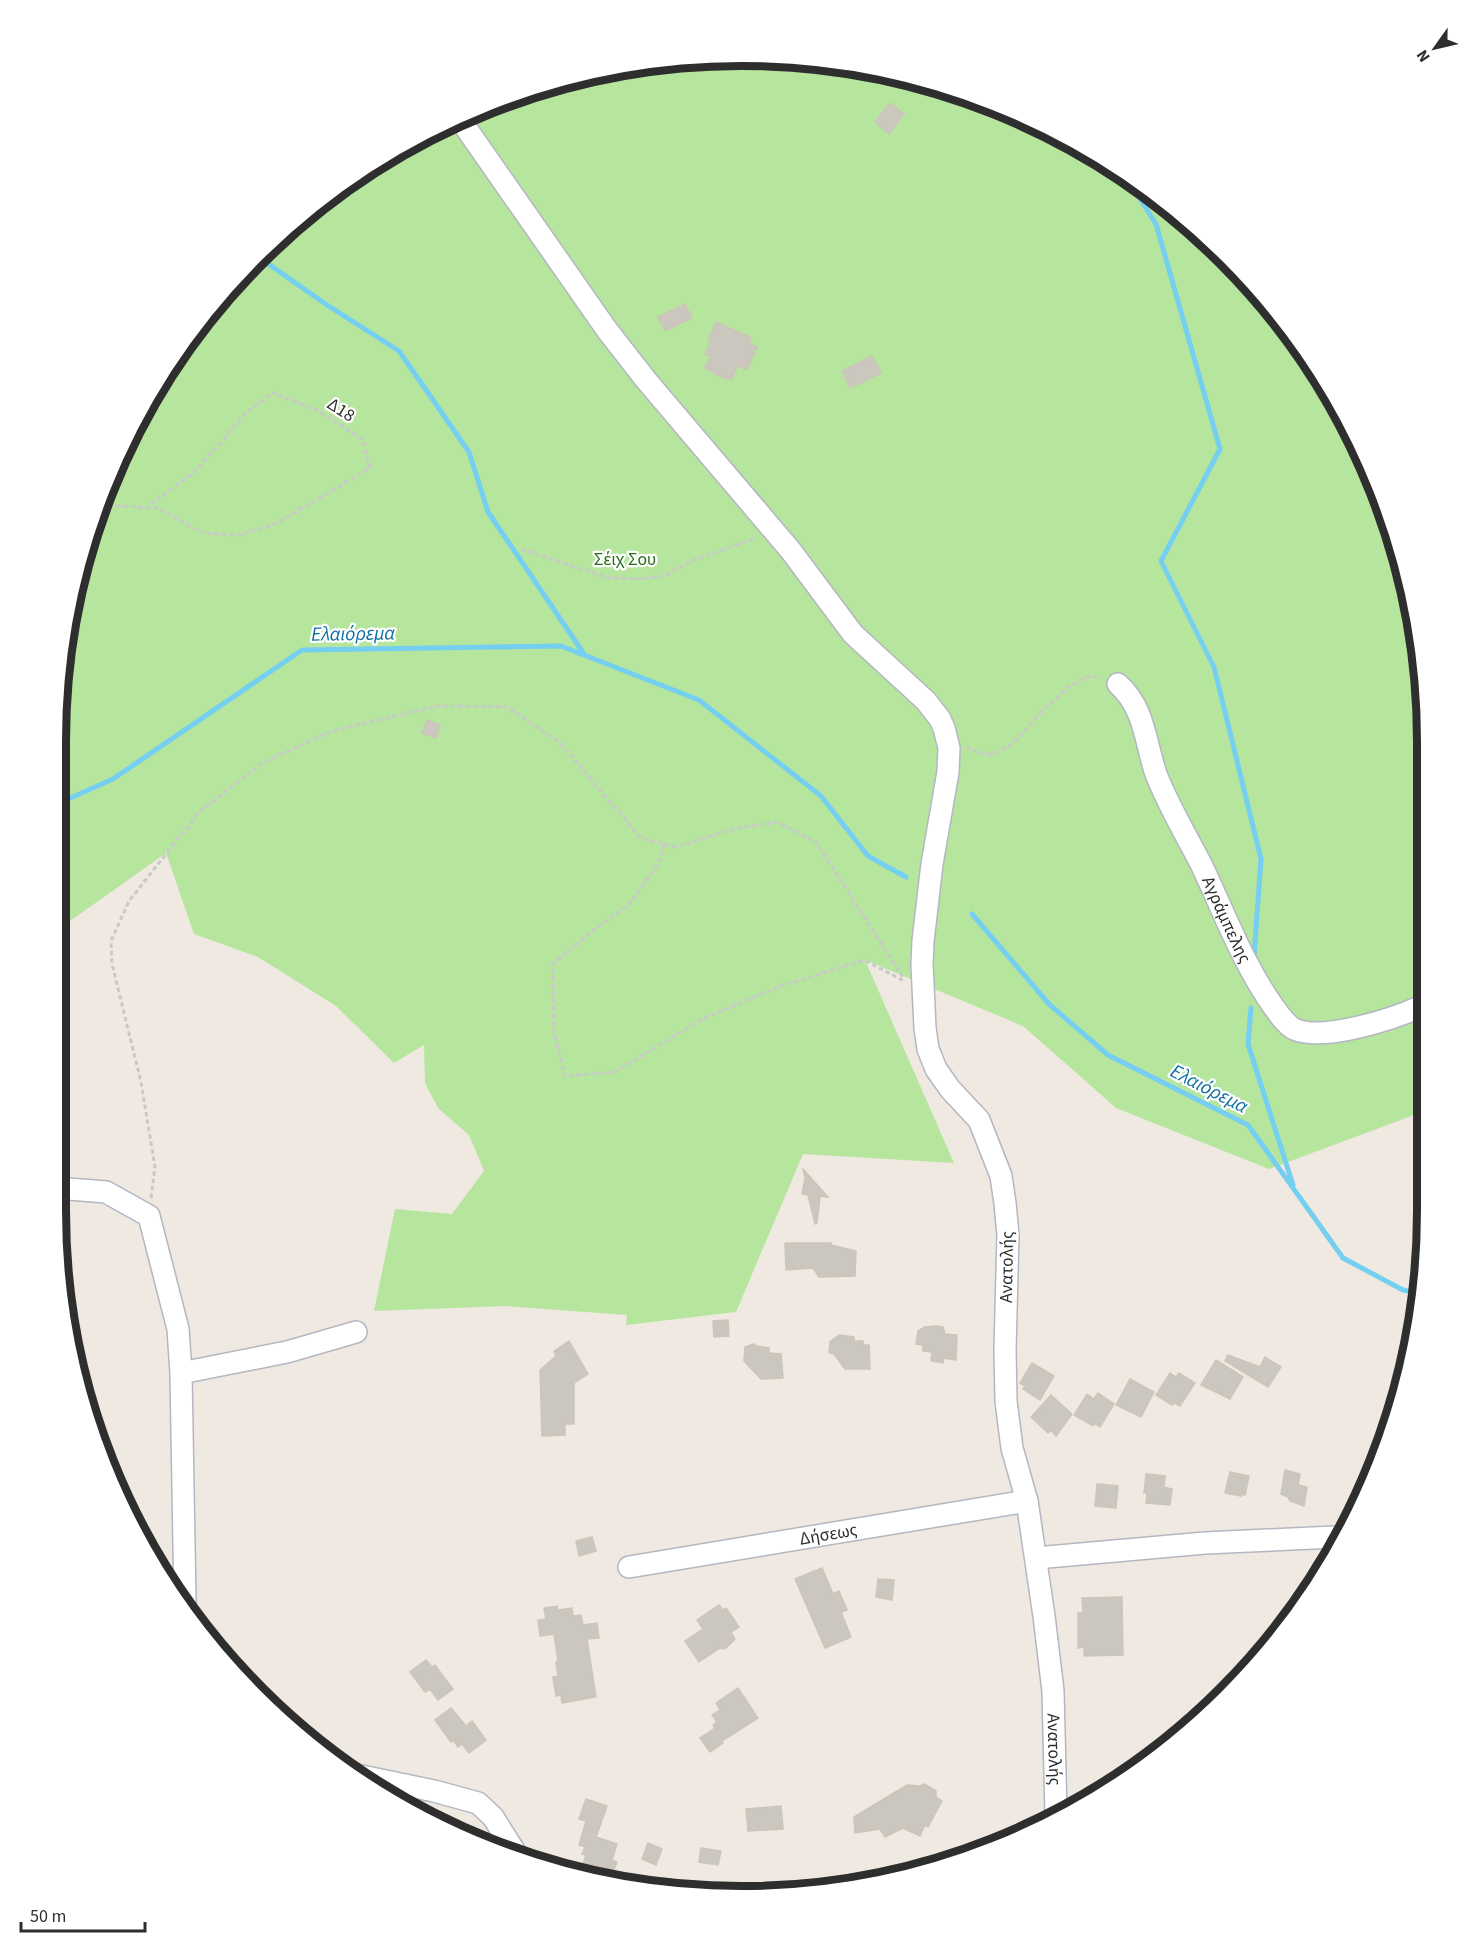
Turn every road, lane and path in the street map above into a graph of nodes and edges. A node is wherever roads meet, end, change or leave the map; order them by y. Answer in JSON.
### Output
{"nodes":[{"id":1,"x":464,"y":126,"type":"edge"},
{"id":2,"x":109,"y":505,"type":"edge"},
{"id":3,"x":148,"y":506,"type":"junction"},
{"id":4,"x":775,"y":532,"type":"junction"},
{"id":5,"x":521,"y":549,"type":"dead end"},
{"id":6,"x":1118,"y":684,"type":"joint"},
{"id":7,"x":948,"y":741,"type":"junction"},
{"id":8,"x":665,"y":844,"type":"junction"},
{"id":9,"x":1417,"y":1008,"type":"edge"},
{"id":10,"x":66,"y":1189,"type":"edge"},
{"id":11,"x":149,"y":1216,"type":"junction"},
{"id":12,"x":356,"y":1332,"type":"dead end"},
{"id":13,"x":181,"y":1373,"type":"junction"},
{"id":14,"x":1027,"y":1502,"type":"junction"},
{"id":15,"x":1333,"y":1537,"type":"edge"},
{"id":16,"x":1036,"y":1558,"type":"junction"},
{"id":17,"x":629,"y":1567,"type":"dead end"},
{"id":18,"x":184,"y":1591,"type":"edge"},
{"id":19,"x":378,"y":1779,"type":"edge"},
{"id":20,"x":1056,"y":1808,"type":"edge"},
{"id":21,"x":511,"y":1845,"type":"edge"}],
"edges":[{"from":1,"to":4,"type":"street"},
{"from":2,"to":3,"type":"path","name":"Δ18"},
{"from":3,"to":3,"type":"path","name":"Δ18"},
{"from":4,"to":5,"type":"path"},
{"from":4,"to":7,"type":"street"},
{"from":6,"to":7,"type":"path"},
{"from":6,"to":9,"type":"street","name":"Αγράμπελης"},
{"from":7,"to":14,"type":"street","name":"Ανατολής"},
{"from":8,"to":8,"type":"path"},
{"from":8,"to":11,"type":"path"},
{"from":10,"to":11,"type":"street"},
{"from":11,"to":13,"type":"street"},
{"from":12,"to":13,"type":"street"},
{"from":13,"to":18,"type":"street"},
{"from":14,"to":16,"type":"street","name":"Ανατολής"},
{"from":14,"to":17,"type":"street","name":"Δήσεως"},
{"from":15,"to":16,"type":"street"},
{"from":16,"to":20,"type":"street","name":"Ανατολής"},
{"from":19,"to":21,"type":"street"}]}
